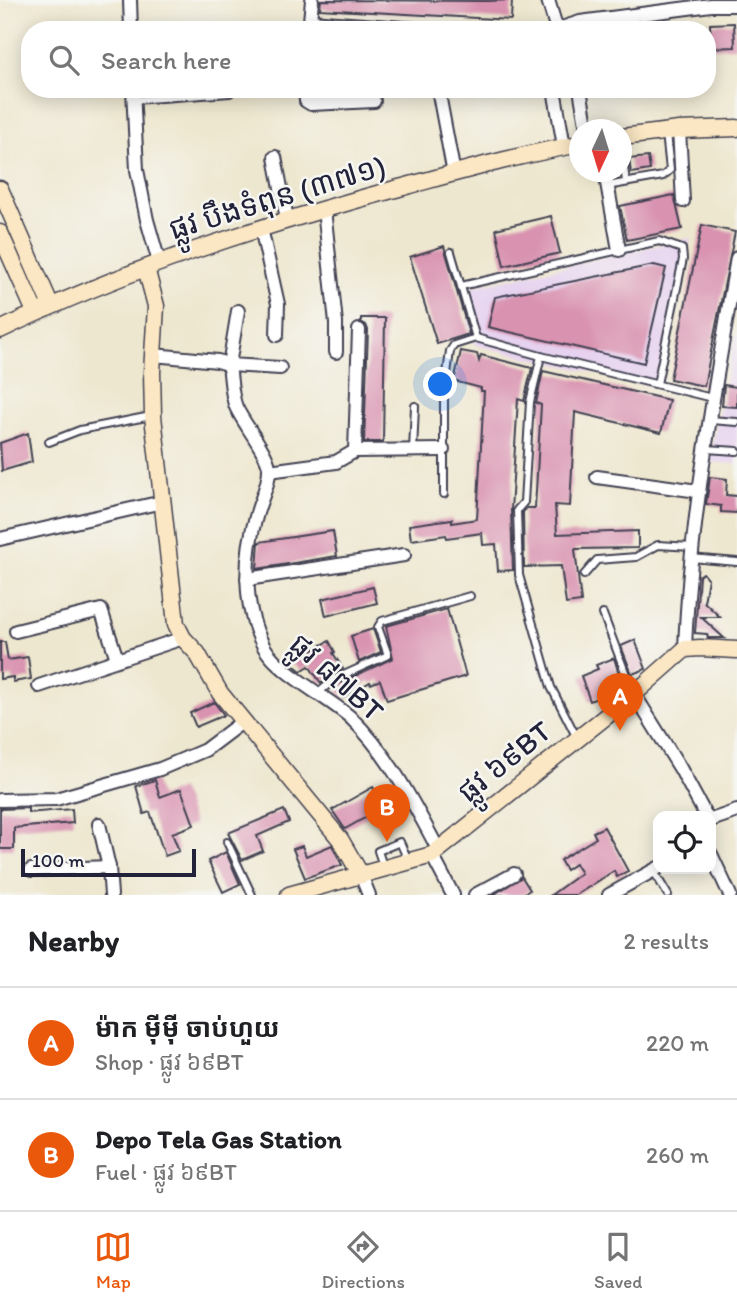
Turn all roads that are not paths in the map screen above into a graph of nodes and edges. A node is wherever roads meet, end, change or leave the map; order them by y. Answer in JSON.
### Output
{"nodes":[{"id":1,"x":130,"y":0,"type":"edge"},
{"id":2,"x":312,"y":0,"type":"edge"},
{"id":3,"x":548,"y":0,"type":"edge"},
{"id":4,"x":659,"y":0,"type":"edge"},
{"id":5,"x":737,"y":5,"type":"edge"},
{"id":6,"x":650,"y":13,"type":"junction"},
{"id":7,"x":131,"y":21,"type":"edge"},
{"id":8,"x":310,"y":21,"type":"edge"},
{"id":9,"x":554,"y":21,"type":"edge"},
{"id":10,"x":588,"y":21,"type":"edge"},
{"id":11,"x":134,"y":98,"type":"edge"},
{"id":12,"x":306,"y":98,"type":"edge"},
{"id":13,"x":440,"y":98,"type":"edge"},
{"id":14,"x":557,"y":98,"type":"edge"},
{"id":15,"x":582,"y":98,"type":"edge"},
{"id":16,"x":374,"y":102,"type":"dead end"},
{"id":17,"x":585,"y":119,"type":"edge"},
{"id":18,"x":737,"y":128,"type":"edge"},
{"id":19,"x":672,"y":131,"type":"junction"},
{"id":20,"x":569,"y":136,"type":"edge"},
{"id":21,"x":632,"y":136,"type":"edge"},
{"id":22,"x":569,"y":146,"type":"edge"},
{"id":23,"x":275,"y":157,"type":"dead end"},
{"id":24,"x":454,"y":174,"type":"junction"},
{"id":25,"x":632,"y":181,"type":"edge"},
{"id":26,"x":606,"y":182,"type":"edge"},
{"id":27,"x":626,"y":182,"type":"edge"},
{"id":28,"x":607,"y":186,"type":"junction"},
{"id":29,"x":0,"y":189,"type":"edge"},
{"id":30,"x":683,"y":201,"type":"dead end"},
{"id":31,"x":324,"y":209,"type":"junction"},
{"id":32,"x":287,"y":219,"type":"junction"},
{"id":33,"x":261,"y":228,"type":"junction"},
{"id":34,"x":3,"y":239,"type":"edge"},
{"id":35,"x":22,"y":239,"type":"junction"},
{"id":36,"x":619,"y":250,"type":"junction"},
{"id":37,"x":451,"y":252,"type":"dead end"},
{"id":38,"x":737,"y":258,"type":"edge"},
{"id":39,"x":153,"y":265,"type":"junction"},
{"id":40,"x":461,"y":286,"type":"junction"},
{"id":41,"x":43,"y":309,"type":"junction"},
{"id":42,"x":238,"y":311,"type":"dead end"},
{"id":43,"x":732,"y":323,"type":"edge"},
{"id":44,"x":0,"y":330,"type":"edge"},
{"id":45,"x":359,"y":330,"type":"dead end"},
{"id":46,"x":277,"y":335,"type":"dead end"},
{"id":47,"x":477,"y":338,"type":"junction"},
{"id":48,"x":336,"y":352,"type":"dead end"},
{"id":49,"x":153,"y":355,"type":"junction"},
{"id":50,"x":541,"y":356,"type":"junction"},
{"id":51,"x":229,"y":365,"type":"junction"},
{"id":52,"x":280,"y":368,"type":"dead end"},
{"id":53,"x":657,"y":384,"type":"junction"},
{"id":54,"x":712,"y":398,"type":"junction"},
{"id":55,"x":415,"y":406,"type":"dead end"},
{"id":56,"x":153,"y":416,"type":"junction"},
{"id":57,"x":708,"y":420,"type":"junction"},
{"id":58,"x":737,"y":422,"type":"edge"},
{"id":59,"x":49,"y":442,"type":"dead end"},
{"id":60,"x":704,"y":449,"type":"junction"},
{"id":61,"x":443,"y":450,"type":"junction"},
{"id":62,"x":355,"y":451,"type":"junction"},
{"id":63,"x":413,"y":451,"type":"junction"},
{"id":64,"x":737,"y":452,"type":"edge"},
{"id":65,"x":269,"y":471,"type":"junction"},
{"id":66,"x":597,"y":477,"type":"dead end"},
{"id":67,"x":698,"y":491,"type":"junction"},
{"id":68,"x":444,"y":494,"type":"dead end"},
{"id":69,"x":162,"y":502,"type":"junction"},
{"id":70,"x":0,"y":539,"type":"edge"},
{"id":71,"x":691,"y":553,"type":"junction"},
{"id":72,"x":404,"y":555,"type":"dead end"},
{"id":73,"x":737,"y":562,"type":"edge"},
{"id":74,"x":584,"y":575,"type":"dead end"},
{"id":75,"x":247,"y":579,"type":"junction"},
{"id":76,"x":470,"y":596,"type":"dead end"},
{"id":77,"x":603,"y":614,"type":"dead end"},
{"id":78,"x":16,"y":631,"type":"dead end"},
{"id":79,"x":183,"y":638,"type":"junction"},
{"id":80,"x":685,"y":649,"type":"junction"},
{"id":81,"x":737,"y":650,"type":"edge"},
{"id":82,"x":117,"y":659,"type":"junction"},
{"id":83,"x":39,"y":687,"type":"dead end"},
{"id":84,"x":318,"y":693,"type":"junction"},
{"id":85,"x":634,"y":694,"type":"junction"},
{"id":86,"x":243,"y":722,"type":"junction"},
{"id":87,"x":577,"y":738,"type":"junction"},
{"id":88,"x":0,"y":800,"type":"edge"},
{"id":89,"x":703,"y":811,"type":"edge"},
{"id":90,"x":737,"y":811,"type":"edge"},
{"id":91,"x":716,"y":818,"type":"edge"},
{"id":92,"x":99,"y":824,"type":"dead end"},
{"id":93,"x":227,"y":842,"type":"dead end"},
{"id":94,"x":435,"y":852,"type":"junction"},
{"id":95,"x":716,"y":865,"type":"edge"},
{"id":96,"x":108,"y":867,"type":"junction"},
{"id":97,"x":31,"y":870,"type":"dead end"},
{"id":98,"x":653,"y":871,"type":"edge"},
{"id":99,"x":514,"y":874,"type":"dead end"},
{"id":100,"x":658,"y":874,"type":"edge"},
{"id":101,"x":361,"y":875,"type":"junction"},
{"id":102,"x":111,"y":895,"type":"edge"},
{"id":103,"x":252,"y":895,"type":"edge"},
{"id":104,"x":289,"y":895,"type":"edge"},
{"id":105,"x":369,"y":895,"type":"edge"},
{"id":106,"x":453,"y":895,"type":"edge"},
{"id":107,"x":475,"y":895,"type":"edge"},
{"id":108,"x":609,"y":895,"type":"edge"},
{"id":109,"x":668,"y":895,"type":"edge"},
{"id":110,"x":730,"y":895,"type":"edge"}],
"edges":[{"from":1,"to":7,"type":"street"},
{"from":2,"to":8,"type":"street"},
{"from":3,"to":9,"type":"street"},
{"from":4,"to":6,"type":"street"},
{"from":5,"to":6,"type":"street"},
{"from":6,"to":10,"type":"street"},
{"from":11,"to":39,"type":"street"},
{"from":12,"to":16,"type":"street"},
{"from":13,"to":24,"type":"street"},
{"from":14,"to":20,"type":"street"},
{"from":15,"to":17,"type":"street"},
{"from":18,"to":19,"type":"street"},
{"from":19,"to":21,"type":"street"},
{"from":19,"to":25,"type":"lane"},
{"from":19,"to":30,"type":"street"},
{"from":22,"to":24,"type":"street","name":"ផ្លូវ បឹងទំពុន (៣៧១)"},
{"from":23,"to":32,"type":"street"},
{"from":24,"to":31,"type":"street","name":"ផ្លូវ បឹងទំពុន (៣៧១)"},
{"from":26,"to":28,"type":"street"},
{"from":27,"to":28,"type":"lane"},
{"from":28,"to":36,"type":"street"},
{"from":29,"to":35,"type":"street"},
{"from":31,"to":32,"type":"street","name":"ផ្លូវ បឹងទំពុន (៣៧១)"},
{"from":31,"to":48,"type":"street"},
{"from":32,"to":33,"type":"street","name":"ផ្លូវ បឹងទំពុន (៣៧១)"},
{"from":33,"to":39,"type":"street","name":"ផ្លូវ បឹងទំពុន (៣៧១)"},
{"from":33,"to":46,"type":"street"},
{"from":34,"to":35,"type":"street"},
{"from":34,"to":41,"type":"street"},
{"from":35,"to":41,"type":"street"},
{"from":36,"to":40,"type":"lane"},
{"from":36,"to":53,"type":"lane"},
{"from":37,"to":40,"type":"lane"},
{"from":38,"to":43,"type":"street"},
{"from":39,"to":41,"type":"street","name":"ផ្លូវ បឹងទំពុន (៣៧១)"},
{"from":39,"to":49,"type":"street"},
{"from":40,"to":47,"type":"lane"},
{"from":41,"to":44,"type":"street","name":"ផ្លូវ បឹងទំពុន (៣៧១)"},
{"from":42,"to":51,"type":"street"},
{"from":43,"to":54,"type":"street"},
{"from":45,"to":62,"type":"street"},
{"from":47,"to":50,"type":"lane"},
{"from":47,"to":61,"type":"lane"},
{"from":49,"to":51,"type":"street"},
{"from":49,"to":56,"type":"street"},
{"from":50,"to":53,"type":"lane"},
{"from":50,"to":87,"type":"lane"},
{"from":51,"to":52,"type":"street"},
{"from":51,"to":65,"type":"street"},
{"from":53,"to":54,"type":"lane"},
{"from":54,"to":57,"type":"street"},
{"from":55,"to":63,"type":"lane"},
{"from":56,"to":59,"type":"lane"},
{"from":56,"to":69,"type":"street"},
{"from":57,"to":58,"type":"lane"},
{"from":57,"to":60,"type":"street"},
{"from":60,"to":64,"type":"lane"},
{"from":60,"to":67,"type":"street"},
{"from":61,"to":63,"type":"street"},
{"from":61,"to":68,"type":"lane"},
{"from":62,"to":63,"type":"street"},
{"from":62,"to":65,"type":"street"},
{"from":65,"to":75,"type":"street","name":"ផ្លូវ ៨៧BT"},
{"from":66,"to":67,"type":"street"},
{"from":67,"to":71,"type":"street"},
{"from":69,"to":70,"type":"street"},
{"from":69,"to":79,"type":"street"},
{"from":71,"to":73,"type":"lane"},
{"from":71,"to":74,"type":"lane"},
{"from":71,"to":80,"type":"street"},
{"from":72,"to":75,"type":"street"},
{"from":75,"to":84,"type":"street","name":"ផ្លូវ ៨៧BT"},
{"from":76,"to":84,"type":"lane"},
{"from":77,"to":85,"type":"lane"},
{"from":78,"to":82,"type":"street"},
{"from":79,"to":82,"type":"street"},
{"from":79,"to":86,"type":"street"},
{"from":80,"to":81,"type":"street"},
{"from":80,"to":85,"type":"street","name":"ផ្លូវ ៦៩BT"},
{"from":82,"to":83,"type":"street"},
{"from":84,"to":94,"type":"street","name":"ផ្លូវ ៨៧BT"},
{"from":85,"to":87,"type":"street","name":"ផ្លូវ ៦៩BT"},
{"from":85,"to":89,"type":"street"},
{"from":86,"to":88,"type":"street"},
{"from":86,"to":101,"type":"street"},
{"from":87,"to":94,"type":"street","name":"ផ្លូវ ៦៩BT"},
{"from":90,"to":91,"type":"street"},
{"from":92,"to":96,"type":"street"},
{"from":93,"to":103,"type":"lane"},
{"from":94,"to":101,"type":"street","name":"ផ្លូវ ៦៩BT"},
{"from":94,"to":106,"type":"street","name":"ផ្លូវ ៨៧BT"},
{"from":95,"to":110,"type":"street"},
{"from":96,"to":97,"type":"street"},
{"from":96,"to":102,"type":"street"},
{"from":98,"to":108,"type":"street"},
{"from":99,"to":107,"type":"street"},
{"from":100,"to":109,"type":"lane"},
{"from":101,"to":104,"type":"street","name":"ផ្លូវ ៦៩BT"},
{"from":101,"to":105,"type":"street"}]}
